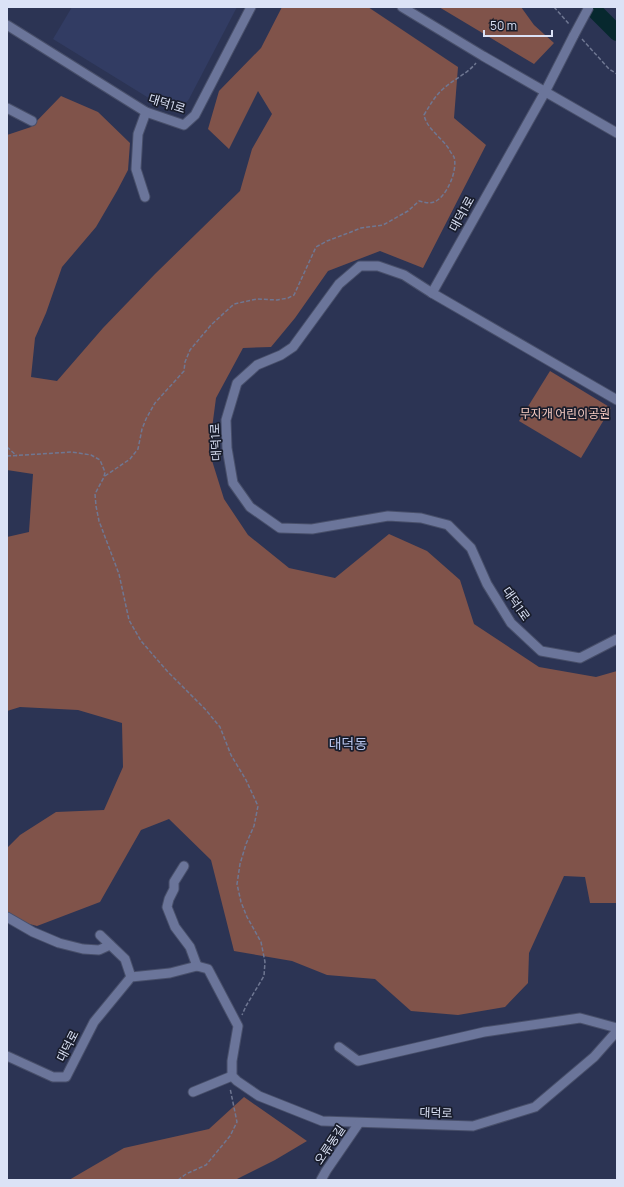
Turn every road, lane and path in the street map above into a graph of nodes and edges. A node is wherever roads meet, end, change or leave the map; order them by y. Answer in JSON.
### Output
{"nodes":[{"id":1,"x":251,"y":7,"type":"edge"},
{"id":2,"x":402,"y":7,"type":"edge"},
{"id":3,"x":554,"y":7,"type":"edge"},
{"id":4,"x":589,"y":7,"type":"edge"},
{"id":5,"x":7,"y":25,"type":"edge"},
{"id":6,"x":576,"y":34,"type":"junction"},
{"id":7,"x":483,"y":56,"type":"junction"},
{"id":8,"x":617,"y":74,"type":"edge"},
{"id":9,"x":545,"y":92,"type":"junction"},
{"id":10,"x":7,"y":108,"type":"edge"},
{"id":11,"x":146,"y":112,"type":"junction"},
{"id":12,"x":32,"y":121,"type":"dead end"},
{"id":13,"x":617,"y":133,"type":"edge"},
{"id":14,"x":145,"y":198,"type":"dead end"},
{"id":15,"x":432,"y":293,"type":"junction"},
{"id":16,"x":617,"y":400,"type":"edge"},
{"id":17,"x":7,"y":447,"type":"edge"},
{"id":18,"x":7,"y":456,"type":"edge"},
{"id":19,"x":17,"y":456,"type":"junction"},
{"id":20,"x":104,"y":477,"type":"junction"},
{"id":21,"x":617,"y":639,"type":"edge"},
{"id":22,"x":184,"y":866,"type":"dead end"},
{"id":23,"x":7,"y":917,"type":"edge"},
{"id":24,"x":100,"y":935,"type":"dead end"},
{"id":25,"x":110,"y":945,"type":"junction"},
{"id":26,"x":197,"y":966,"type":"junction"},
{"id":27,"x":131,"y":977,"type":"junction"},
{"id":28,"x":238,"y":1026,"type":"junction"},
{"id":29,"x":617,"y":1029,"type":"edge"},
{"id":30,"x":339,"y":1047,"type":"dead end"},
{"id":31,"x":7,"y":1056,"type":"edge"},
{"id":32,"x":230,"y":1077,"type":"junction"},
{"id":33,"x":193,"y":1092,"type":"dead end"},
{"id":34,"x":359,"y":1123,"type":"junction"},
{"id":35,"x":178,"y":1180,"type":"edge"},
{"id":36,"x":321,"y":1180,"type":"edge"}],
"edges":[{"from":1,"to":11,"type":"street","name":"대덕1로"},
{"from":2,"to":7,"type":"street"},
{"from":3,"to":6,"type":"path"},
{"from":4,"to":6,"type":"street","name":"대덕1로","bridge":true},
{"from":5,"to":11,"type":"street","name":"대덕1로"},
{"from":6,"to":8,"type":"path"},
{"from":6,"to":9,"type":"street","name":"대덕1로"},
{"from":7,"to":9,"type":"street"},
{"from":7,"to":20,"type":"path"},
{"from":9,"to":13,"type":"street"},
{"from":9,"to":15,"type":"street","name":"대덕1로"},
{"from":10,"to":12,"type":"street"},
{"from":11,"to":14,"type":"street"},
{"from":15,"to":16,"type":"street"},
{"from":15,"to":21,"type":"street","name":"대덕1로"},
{"from":17,"to":19,"type":"path"},
{"from":18,"to":19,"type":"path"},
{"from":19,"to":20,"type":"path"},
{"from":20,"to":28,"type":"path"},
{"from":22,"to":26,"type":"street"},
{"from":23,"to":25,"type":"street"},
{"from":24,"to":25,"type":"street"},
{"from":25,"to":27,"type":"street"},
{"from":26,"to":27,"type":"street"},
{"from":26,"to":28,"type":"street"},
{"from":27,"to":31,"type":"street","name":"대덕로"},
{"from":28,"to":32,"type":"street"},
{"from":29,"to":30,"type":"street"},
{"from":29,"to":34,"type":"street","name":"대덕로"},
{"from":32,"to":33,"type":"street"},
{"from":32,"to":34,"type":"street","name":"대덕로"},
{"from":32,"to":35,"type":"path"},
{"from":34,"to":36,"type":"street","name":"오류동길"}]}
